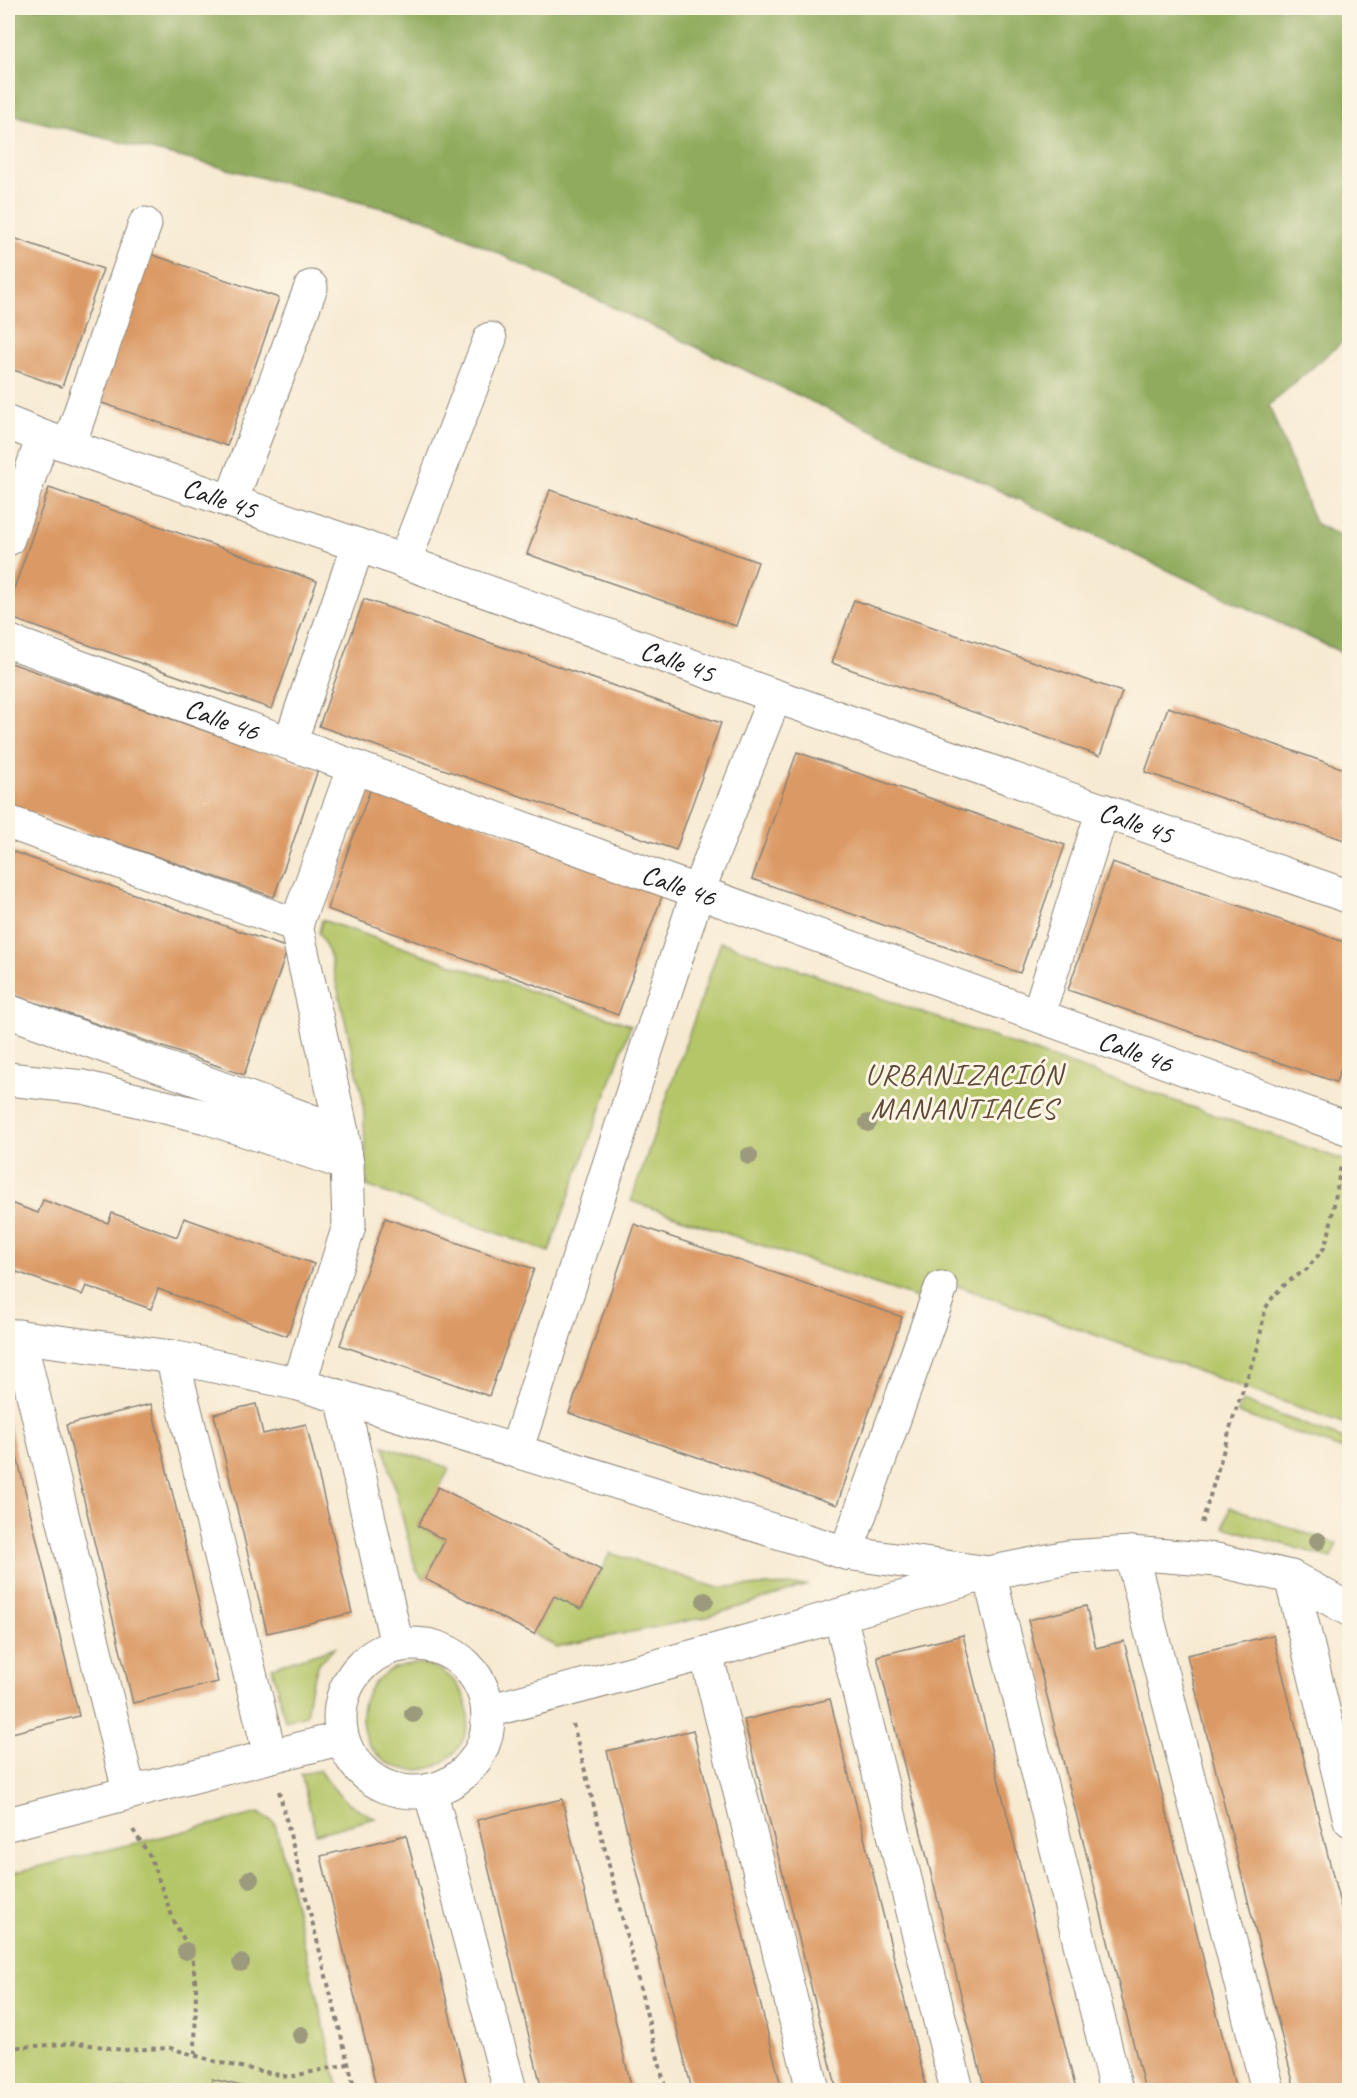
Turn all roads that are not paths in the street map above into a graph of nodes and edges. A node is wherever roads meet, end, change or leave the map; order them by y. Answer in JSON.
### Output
{"nodes":[{"id":1,"x":145,"y":224,"type":"dead end"},
{"id":2,"x":311,"y":286,"type":"dead end"},
{"id":3,"x":490,"y":339,"type":"dead end"},
{"id":4,"x":8,"y":423,"type":"edge"},
{"id":5,"x":56,"y":441,"type":"junction"},
{"id":6,"x":231,"y":501,"type":"junction"},
{"id":7,"x":8,"y":539,"type":"edge"},
{"id":8,"x":358,"y":545,"type":"junction"},
{"id":9,"x":404,"y":562,"type":"junction"},
{"id":10,"x":8,"y":640,"type":"edge"},
{"id":11,"x":775,"y":696,"type":"junction"},
{"id":12,"x":290,"y":743,"type":"junction"},
{"id":13,"x":354,"y":766,"type":"junction"},
{"id":14,"x":1104,"y":810,"type":"junction"},
{"id":15,"x":8,"y":822,"type":"edge"},
{"id":16,"x":698,"y":891,"type":"junction"},
{"id":17,"x":1350,"y":897,"type":"edge"},
{"id":18,"x":296,"y":925,"type":"junction"},
{"id":19,"x":8,"y":1011,"type":"edge"},
{"id":20,"x":1038,"y":1015,"type":"junction"},
{"id":21,"x":8,"y":1079,"type":"edge"},
{"id":22,"x":342,"y":1132,"type":"junction"},
{"id":23,"x":1346,"y":1144,"type":"edge"},
{"id":24,"x":347,"y":1164,"type":"junction"},
{"id":25,"x":941,"y":1288,"type":"dead end"},
{"id":26,"x":13,"y":1335,"type":"edge"},
{"id":27,"x":172,"y":1357,"type":"junction"},
{"id":28,"x":299,"y":1384,"type":"junction"},
{"id":29,"x":342,"y":1397,"type":"junction"},
{"id":30,"x":516,"y":1451,"type":"junction"},
{"id":31,"x":846,"y":1553,"type":"junction"},
{"id":32,"x":1131,"y":1553,"type":"junction"},
{"id":33,"x":989,"y":1573,"type":"junction"},
{"id":34,"x":1291,"y":1577,"type":"junction"},
{"id":35,"x":1350,"y":1610,"type":"edge"},
{"id":36,"x":840,"y":1615,"type":"junction"},
{"id":37,"x":397,"y":1646,"type":"junction"},
{"id":38,"x":706,"y":1653,"type":"junction"},
{"id":39,"x":488,"y":1711,"type":"junction"},
{"id":40,"x":342,"y":1738,"type":"junction"},
{"id":41,"x":270,"y":1755,"type":"junction"},
{"id":42,"x":430,"y":1790,"type":"junction"},
{"id":43,"x":121,"y":1794,"type":"junction"},
{"id":44,"x":1350,"y":1820,"type":"edge"},
{"id":45,"x":8,"y":1824,"type":"edge"},
{"id":46,"x":510,"y":2091,"type":"edge"},
{"id":47,"x":813,"y":2091,"type":"edge"},
{"id":48,"x":957,"y":2091,"type":"edge"},
{"id":49,"x":1116,"y":2091,"type":"edge"},
{"id":50,"x":1268,"y":2091,"type":"edge"}],
"edges":[{"from":1,"to":5,"type":"street"},
{"from":2,"to":6,"type":"street"},
{"from":3,"to":9,"type":"street"},
{"from":4,"to":5,"type":"street","name":"Calle 45"},
{"from":5,"to":6,"type":"street","name":"Calle 45"},
{"from":5,"to":7,"type":"street"},
{"from":6,"to":8,"type":"street","name":"Calle 45"},
{"from":8,"to":9,"type":"street","name":"Calle 45"},
{"from":8,"to":12,"type":"street"},
{"from":9,"to":11,"type":"street","name":"Calle 45"},
{"from":10,"to":12,"type":"street","name":"Calle 46"},
{"from":11,"to":14,"type":"street","name":"Calle 45"},
{"from":11,"to":16,"type":"street"},
{"from":12,"to":13,"type":"street","name":"Calle 46"},
{"from":13,"to":16,"type":"street","name":"Calle 46"},
{"from":13,"to":18,"type":"street"},
{"from":14,"to":17,"type":"street","name":"Calle 45"},
{"from":14,"to":20,"type":"street"},
{"from":15,"to":18,"type":"street"},
{"from":16,"to":20,"type":"street","name":"Calle 46"},
{"from":16,"to":30,"type":"street"},
{"from":18,"to":22,"type":"street"},
{"from":19,"to":22,"type":"street"},
{"from":20,"to":23,"type":"street","name":"Calle 46"},
{"from":21,"to":24,"type":"street"},
{"from":22,"to":24,"type":"street"},
{"from":24,"to":28,"type":"street"},
{"from":25,"to":31,"type":"street"},
{"from":26,"to":27,"type":"street"},
{"from":26,"to":43,"type":"street"},
{"from":27,"to":28,"type":"street"},
{"from":27,"to":41,"type":"street"},
{"from":28,"to":29,"type":"street"},
{"from":29,"to":30,"type":"street"},
{"from":29,"to":37,"type":"street"},
{"from":30,"to":31,"type":"street"},
{"from":31,"to":33,"type":"street"},
{"from":32,"to":33,"type":"street"},
{"from":32,"to":34,"type":"street"},
{"from":32,"to":50,"type":"street"},
{"from":33,"to":36,"type":"street"},
{"from":33,"to":49,"type":"street"},
{"from":34,"to":35,"type":"street"},
{"from":34,"to":44,"type":"street"},
{"from":36,"to":38,"type":"street"},
{"from":36,"to":48,"type":"street"},
{"from":37,"to":39,"type":"street"},
{"from":37,"to":40,"type":"street"},
{"from":38,"to":39,"type":"street"},
{"from":38,"to":47,"type":"street"},
{"from":39,"to":42,"type":"street"},
{"from":40,"to":41,"type":"street"},
{"from":40,"to":42,"type":"street"},
{"from":41,"to":43,"type":"street"},
{"from":42,"to":46,"type":"street"},
{"from":43,"to":45,"type":"street"}]}
